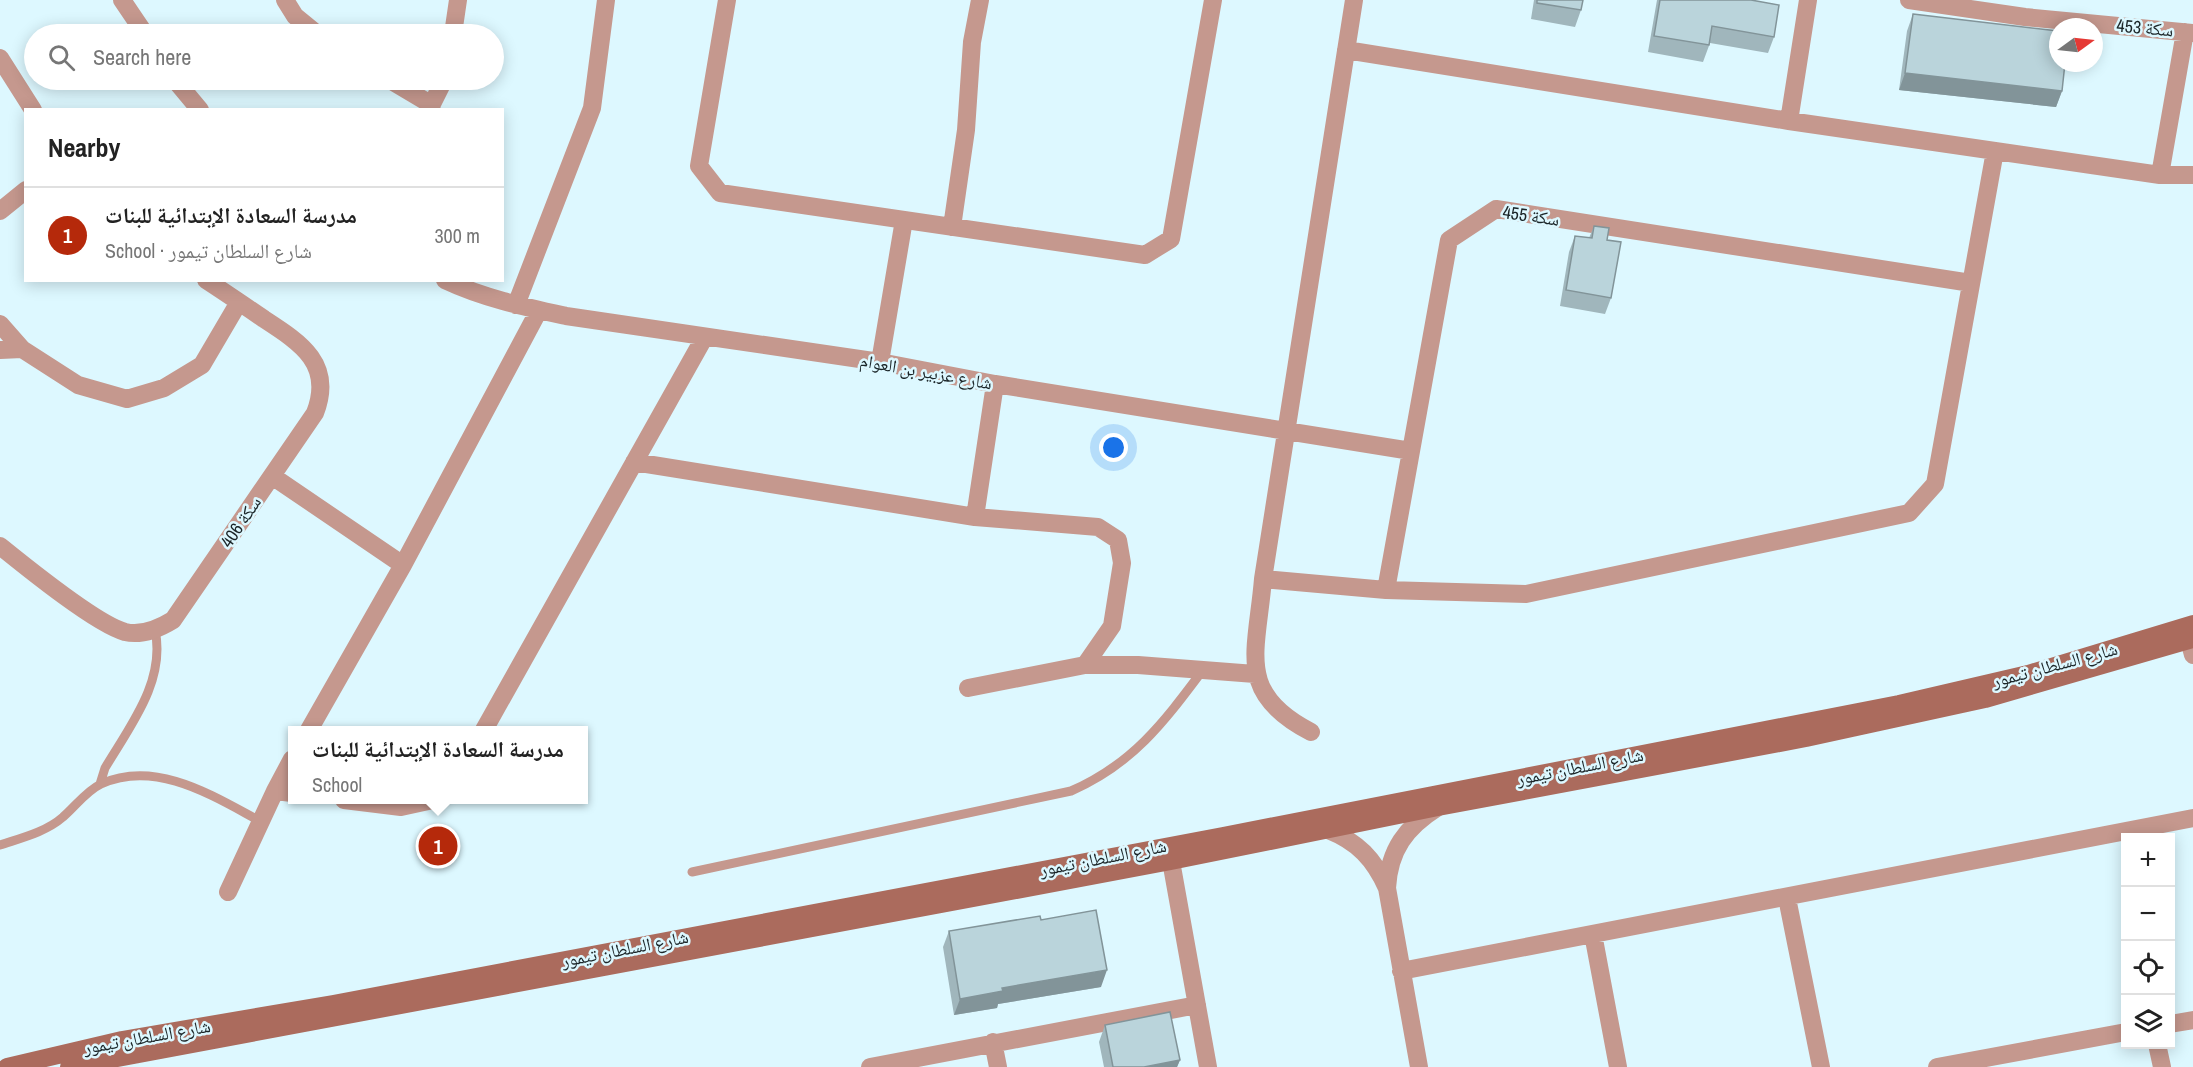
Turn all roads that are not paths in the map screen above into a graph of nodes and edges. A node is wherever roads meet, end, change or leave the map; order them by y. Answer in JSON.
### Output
{"nodes":[{"id":1,"x":122,"y":0,"type":"edge"},
{"id":2,"x":285,"y":0,"type":"edge"},
{"id":3,"x":458,"y":0,"type":"edge"},
{"id":4,"x":606,"y":0,"type":"edge"},
{"id":5,"x":727,"y":0,"type":"edge"},
{"id":6,"x":980,"y":0,"type":"edge"},
{"id":7,"x":1213,"y":0,"type":"edge"},
{"id":8,"x":1354,"y":0,"type":"edge"},
{"id":9,"x":1808,"y":0,"type":"edge"},
{"id":10,"x":1909,"y":0,"type":"edge"},
{"id":11,"x":2026,"y":8,"type":"edge"},
{"id":12,"x":138,"y":24,"type":"edge"},
{"id":13,"x":305,"y":24,"type":"edge"},
{"id":14,"x":454,"y":24,"type":"edge"},
{"id":15,"x":2189,"y":33,"type":"edge"},
{"id":16,"x":1346,"y":50,"type":"junction"},
{"id":17,"x":0,"y":58,"type":"edge"},
{"id":18,"x":184,"y":90,"type":"edge"},
{"id":19,"x":405,"y":90,"type":"edge"},
{"id":20,"x":439,"y":90,"type":"edge"},
{"id":21,"x":431,"y":107,"type":"edge"},
{"id":22,"x":32,"y":108,"type":"edge"},
{"id":23,"x":199,"y":108,"type":"edge"},
{"id":24,"x":1789,"y":121,"type":"junction"},
{"id":25,"x":1995,"y":151,"type":"junction"},
{"id":26,"x":2193,"y":175,"type":"edge"},
{"id":27,"x":2160,"y":176,"type":"junction"},
{"id":28,"x":24,"y":192,"type":"edge"},
{"id":29,"x":0,"y":211,"type":"edge"},
{"id":30,"x":904,"y":220,"type":"junction"},
{"id":31,"x":951,"y":227,"type":"junction"},
{"id":32,"x":209,"y":282,"type":"edge"},
{"id":33,"x":451,"y":282,"type":"edge"},
{"id":34,"x":1971,"y":283,"type":"junction"},
{"id":35,"x":239,"y":302,"type":"junction"},
{"id":36,"x":516,"y":304,"type":"junction"},
{"id":37,"x":539,"y":310,"type":"junction"},
{"id":38,"x":0,"y":324,"type":"edge"},
{"id":39,"x":704,"y":338,"type":"junction"},
{"id":40,"x":22,"y":349,"type":"junction"},
{"id":41,"x":0,"y":350,"type":"edge"},
{"id":42,"x":880,"y":362,"type":"junction"},
{"id":43,"x":995,"y":384,"type":"junction"},
{"id":44,"x":1287,"y":431,"type":"junction"},
{"id":45,"x":1411,"y":451,"type":"junction"},
{"id":46,"x":634,"y":462,"type":"junction"},
{"id":47,"x":272,"y":476,"type":"junction"},
{"id":48,"x":975,"y":517,"type":"junction"},
{"id":49,"x":2,"y":552,"type":"edge"},
{"id":50,"x":403,"y":566,"type":"junction"},
{"id":51,"x":1263,"y":579,"type":"junction"},
{"id":52,"x":1386,"y":590,"type":"junction"},
{"id":53,"x":156,"y":630,"type":"junction"},
{"id":54,"x":2192,"y":640,"type":"edge"},
{"id":55,"x":1085,"y":665,"type":"junction"},
{"id":56,"x":1203,"y":670,"type":"junction"},
{"id":57,"x":1256,"y":674,"type":"junction"},
{"id":58,"x":968,"y":688,"type":"dead end"},
{"id":59,"x":311,"y":726,"type":"edge"},
{"id":60,"x":486,"y":726,"type":"edge"},
{"id":61,"x":1311,"y":732,"type":"dead end"},
{"id":62,"x":288,"y":776,"type":"edge"},
{"id":63,"x":100,"y":784,"type":"junction"},
{"id":64,"x":284,"y":792,"type":"edge"},
{"id":65,"x":377,"y":804,"type":"edge"},
{"id":66,"x":415,"y":804,"type":"edge"},
{"id":67,"x":1438,"y":807,"type":"junction"},
{"id":68,"x":2193,"y":818,"type":"edge"},
{"id":69,"x":260,"y":821,"type":"junction"},
{"id":70,"x":1328,"y":830,"type":"junction"},
{"id":71,"x":0,"y":845,"type":"edge"},
{"id":72,"x":1171,"y":861,"type":"junction"},
{"id":73,"x":692,"y":872,"type":"dead end"},
{"id":74,"x":1387,"y":888,"type":"junction"},
{"id":75,"x":228,"y":892,"type":"dead end"},
{"id":76,"x":1787,"y":898,"type":"junction"},
{"id":77,"x":1593,"y":934,"type":"junction"},
{"id":78,"x":1401,"y":971,"type":"junction"},
{"id":79,"x":1197,"y":1005,"type":"junction"},
{"id":80,"x":2193,"y":1020,"type":"edge"},
{"id":81,"x":2175,"y":1023,"type":"edge"},
{"id":82,"x":2121,"y":1033,"type":"edge"},
{"id":83,"x":993,"y":1042,"type":"junction"},
{"id":84,"x":2158,"y":1049,"type":"edge"},
{"id":85,"x":7,"y":1067,"type":"edge"},
{"id":86,"x":69,"y":1067,"type":"edge"},
{"id":87,"x":870,"y":1067,"type":"edge"},
{"id":88,"x":998,"y":1067,"type":"edge"},
{"id":89,"x":1208,"y":1067,"type":"edge"},
{"id":90,"x":1419,"y":1067,"type":"edge"},
{"id":91,"x":1618,"y":1067,"type":"edge"},
{"id":92,"x":1821,"y":1067,"type":"edge"},
{"id":93,"x":1937,"y":1067,"type":"edge"},
{"id":94,"x":2162,"y":1067,"type":"edge"}],
"edges":[{"from":1,"to":12,"type":"street"},
{"from":2,"to":13,"type":"street"},
{"from":3,"to":14,"type":"street"},
{"from":4,"to":36,"type":"street"},
{"from":5,"to":30,"type":"street"},
{"from":6,"to":31,"type":"street"},
{"from":7,"to":31,"type":"street"},
{"from":8,"to":16,"type":"street"},
{"from":9,"to":24,"type":"street"},
{"from":10,"to":11,"type":"street","name":"سكة 453"},
{"from":11,"to":15,"type":"street","name":"سكة 453"},
{"from":15,"to":27,"type":"street"},
{"from":16,"to":24,"type":"street"},
{"from":16,"to":44,"type":"street"},
{"from":17,"to":22,"type":"street"},
{"from":18,"to":23,"type":"street"},
{"from":19,"to":21,"type":"street"},
{"from":20,"to":21,"type":"street"},
{"from":24,"to":25,"type":"street"},
{"from":25,"to":27,"type":"street"},
{"from":25,"to":34,"type":"street"},
{"from":26,"to":27,"type":"street"},
{"from":28,"to":29,"type":"street"},
{"from":30,"to":31,"type":"street"},
{"from":30,"to":42,"type":"street"},
{"from":32,"to":35,"type":"street","name":"سكة 406"},
{"from":33,"to":36,"type":"street","name":"شارع عزبير بن العوام"},
{"from":34,"to":45,"type":"street","name":"سكة 455"},
{"from":34,"to":52,"type":"street"},
{"from":35,"to":40,"type":"street"},
{"from":35,"to":47,"type":"street","name":"سكة 406"},
{"from":36,"to":37,"type":"street","name":"شارع عزبير بن العوام"},
{"from":37,"to":39,"type":"street","name":"شارع عزبير بن العوام"},
{"from":37,"to":50,"type":"street"},
{"from":38,"to":40,"type":"street"},
{"from":39,"to":42,"type":"street","name":"شارع عزبير بن العوام"},
{"from":39,"to":46,"type":"street"},
{"from":40,"to":41,"type":"street"},
{"from":42,"to":43,"type":"street","name":"شارع عزبير بن العوام"},
{"from":43,"to":44,"type":"street","name":"شارع عزبير بن العوام"},
{"from":43,"to":48,"type":"street"},
{"from":44,"to":45,"type":"street","name":"شارع عزبير بن العوام"},
{"from":44,"to":51,"type":"street"},
{"from":45,"to":52,"type":"street","name":"سكة 455"},
{"from":46,"to":48,"type":"street"},
{"from":46,"to":60,"type":"street"},
{"from":47,"to":50,"type":"street"},
{"from":47,"to":53,"type":"street","name":"سكة 406"},
{"from":48,"to":55,"type":"street"},
{"from":49,"to":53,"type":"street"},
{"from":50,"to":59,"type":"street"},
{"from":51,"to":52,"type":"street"},
{"from":51,"to":57,"type":"street"},
{"from":53,"to":63,"type":"lane"},
{"from":54,"to":67,"type":"main road","name":"شارع السلطان تيمور"},
{"from":54,"to":85,"type":"main road","name":"شارع السلطان تيمور"},
{"from":55,"to":56,"type":"street"},
{"from":55,"to":58,"type":"street"},
{"from":56,"to":57,"type":"street"},
{"from":56,"to":73,"type":"lane"},
{"from":57,"to":61,"type":"street"},
{"from":62,"to":64,"type":"street"},
{"from":63,"to":69,"type":"lane"},
{"from":63,"to":71,"type":"lane"},
{"from":64,"to":69,"type":"street"},
{"from":65,"to":66,"type":"street"},
{"from":67,"to":70,"type":"main road","name":"شارع السلطان تيمور"},
{"from":67,"to":74,"type":"street"},
{"from":68,"to":76,"type":"street"},
{"from":69,"to":75,"type":"street"},
{"from":70,"to":72,"type":"main road","name":"شارع السلطان تيمور"},
{"from":70,"to":74,"type":"street"},
{"from":72,"to":79,"type":"street"},
{"from":72,"to":86,"type":"main road","name":"شارع السلطان تيمور"},
{"from":74,"to":78,"type":"street"},
{"from":76,"to":77,"type":"street"},
{"from":76,"to":92,"type":"street"},
{"from":77,"to":78,"type":"street"},
{"from":77,"to":91,"type":"street"},
{"from":78,"to":90,"type":"street"},
{"from":79,"to":83,"type":"street"},
{"from":79,"to":89,"type":"street"},
{"from":80,"to":81,"type":"street"},
{"from":82,"to":93,"type":"street"},
{"from":83,"to":87,"type":"street"},
{"from":83,"to":88,"type":"street"},
{"from":84,"to":94,"type":"street"}]}
